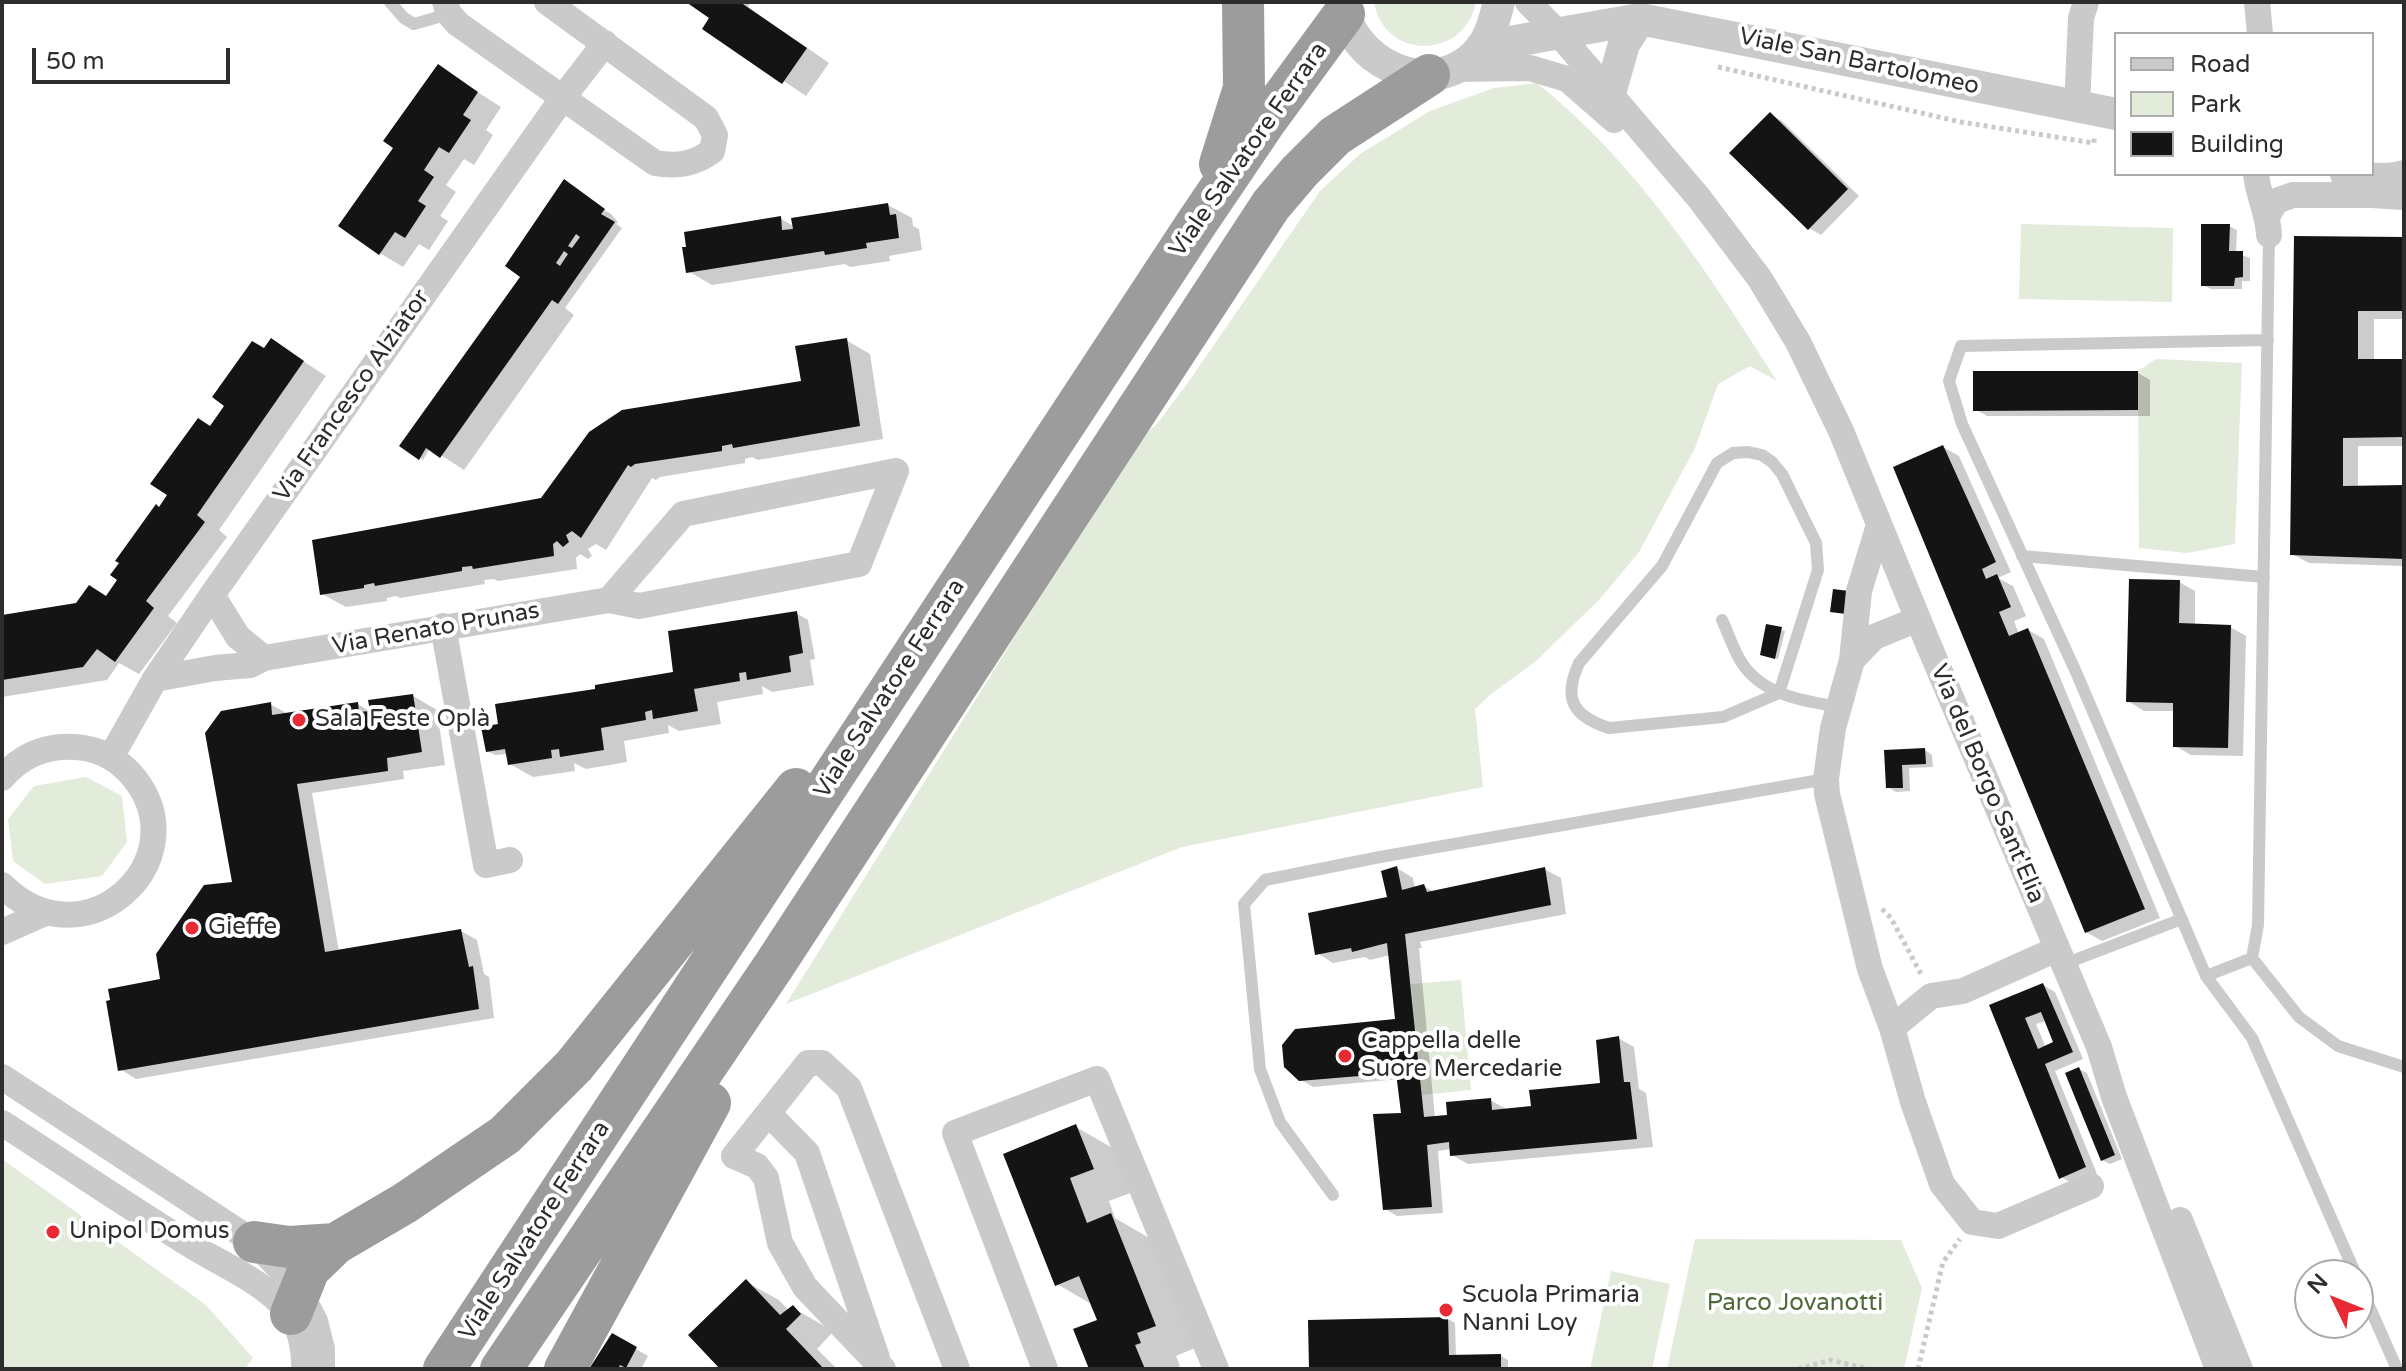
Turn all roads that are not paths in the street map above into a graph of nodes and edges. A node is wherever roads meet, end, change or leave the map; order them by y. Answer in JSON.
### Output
{"nodes":[{"id":1,"x":390,"y":2,"type":"edge"},
{"id":2,"x":547,"y":2,"type":"edge"},
{"id":3,"x":1243,"y":2,"type":"edge"},
{"id":4,"x":1499,"y":2,"type":"edge"},
{"id":5,"x":1528,"y":2,"type":"edge"},
{"id":6,"x":2086,"y":2,"type":"edge"},
{"id":7,"x":2257,"y":2,"type":"edge"},
{"id":8,"x":1341,"y":6,"type":"edge"},
{"id":9,"x":447,"y":8,"type":"edge"},
{"id":10,"x":1634,"y":10,"type":"edge"},
{"id":11,"x":2260,"y":32,"type":"edge"},
{"id":12,"x":1558,"y":33,"type":"junction"},
{"id":13,"x":605,"y":43,"type":"junction"},
{"id":14,"x":1481,"y":47,"type":"junction"},
{"id":15,"x":1440,"y":72,"type":"junction"},
{"id":16,"x":1610,"y":93,"type":"junction"},
{"id":17,"x":564,"y":96,"type":"junction"},
{"id":18,"x":2077,"y":106,"type":"junction"},
{"id":19,"x":2114,"y":114,"type":"edge"},
{"id":20,"x":2256,"y":176,"type":"edge"},
{"id":21,"x":2348,"y":176,"type":"edge"},
{"id":22,"x":2357,"y":176,"type":"edge"},
{"id":23,"x":2404,"y":176,"type":"edge"},
{"id":24,"x":2372,"y":195,"type":"junction"},
{"id":25,"x":2404,"y":197,"type":"edge"},
{"id":26,"x":1699,"y":198,"type":"junction"},
{"id":27,"x":1196,"y":224,"type":"junction"},
{"id":28,"x":2269,"y":225,"type":"junction"},
{"id":29,"x":2268,"y":340,"type":"junction"},
{"id":30,"x":1879,"y":525,"type":"junction"},
{"id":31,"x":2022,"y":556,"type":"junction"},
{"id":32,"x":2264,"y":577,"type":"junction"},
{"id":33,"x":212,"y":595,"type":"junction"},
{"id":34,"x":609,"y":600,"type":"junction"},
{"id":35,"x":1918,"y":619,"type":"junction"},
{"id":36,"x":1722,"y":620,"type":"dead end"},
{"id":37,"x":443,"y":626,"type":"junction"},
{"id":38,"x":264,"y":658,"type":"junction"},
{"id":39,"x":1852,"y":660,"type":"junction"},
{"id":40,"x":155,"y":679,"type":"junction"},
{"id":41,"x":1779,"y":693,"type":"junction"},
{"id":42,"x":1839,"y":707,"type":"junction"},
{"id":43,"x":111,"y":757,"type":"junction"},
{"id":44,"x":841,"y":764,"type":"junction"},
{"id":45,"x":2,"y":778,"type":"edge"},
{"id":46,"x":1826,"y":779,"type":"junction"},
{"id":47,"x":510,"y":860,"type":"dead end"},
{"id":48,"x":2,"y":885,"type":"edge"},
{"id":49,"x":47,"y":912,"type":"junction"},
{"id":50,"x":2182,"y":919,"type":"junction"},
{"id":51,"x":2,"y":932,"type":"edge"},
{"id":52,"x":2060,"y":957,"type":"junction"},
{"id":53,"x":2252,"y":958,"type":"junction"},
{"id":54,"x":773,"y":967,"type":"junction"},
{"id":55,"x":2206,"y":976,"type":"junction"},
{"id":56,"x":1892,"y":1028,"type":"junction"},
{"id":57,"x":2099,"y":1047,"type":"junction"},
{"id":58,"x":2404,"y":1067,"type":"edge"},
{"id":59,"x":2,"y":1077,"type":"edge"},
{"id":60,"x":769,"y":1114,"type":"junction"},
{"id":61,"x":2,"y":1123,"type":"edge"},
{"id":62,"x":2091,"y":1186,"type":"dead end"},
{"id":63,"x":1333,"y":1195,"type":"dead end"},
{"id":64,"x":254,"y":1242,"type":"junction"},
{"id":65,"x":335,"y":1244,"type":"junction"},
{"id":66,"x":2349,"y":1259,"type":"edge"},
{"id":67,"x":295,"y":1303,"type":"junction"},
{"id":68,"x":2374,"y":1317,"type":"edge"},
{"id":69,"x":450,"y":1359,"type":"edge"},
{"id":70,"x":882,"y":1367,"type":"edge"},
{"id":71,"x":502,"y":1368,"type":"edge"},
{"id":72,"x":304,"y":1369,"type":"edge"},
{"id":73,"x":322,"y":1369,"type":"edge"},
{"id":74,"x":565,"y":1369,"type":"edge"},
{"id":75,"x":957,"y":1369,"type":"edge"},
{"id":76,"x":1045,"y":1369,"type":"edge"},
{"id":77,"x":1216,"y":1369,"type":"edge"},
{"id":78,"x":2218,"y":1369,"type":"edge"},
{"id":79,"x":2240,"y":1369,"type":"edge"},
{"id":80,"x":2397,"y":1369,"type":"edge"}],
"edges":[{"from":1,"to":9,"type":"lane"},
{"from":2,"to":13,"type":"street"},
{"from":3,"to":27,"type":"highway"},
{"from":4,"to":14,"type":"street"},
{"from":5,"to":12,"type":"street","name":"Via del Borgo Sant'Elia"},
{"from":6,"to":18,"type":"street"},
{"from":7,"to":11,"type":"street"},
{"from":8,"to":15,"type":"street"},
{"from":8,"to":27,"type":"highway","name":"Viale Salvatore Ferrara"},
{"from":9,"to":17,"type":"street"},
{"from":10,"to":12,"type":"street","name":"Viale San Bartolomeo"},
{"from":10,"to":16,"type":"street"},
{"from":10,"to":18,"type":"street","name":"Viale San Bartolomeo"},
{"from":12,"to":14,"type":"street","name":"Viale San Bartolomeo"},
{"from":12,"to":16,"type":"street","name":"Via del Borgo Sant'Elia"},
{"from":13,"to":17,"type":"street","name":"Via Francesco Alziator"},
{"from":13,"to":17,"type":"street"},
{"from":14,"to":15,"type":"street"},
{"from":15,"to":26,"type":"street","name":"Via del Borgo Sant'Elia"},
{"from":15,"to":54,"type":"highway","name":"Viale Salvatore Ferrara"},
{"from":16,"to":26,"type":"street","name":"Via del Borgo Sant'Elia"},
{"from":17,"to":33,"type":"street","name":"Via Francesco Alziator"},
{"from":18,"to":19,"type":"street","name":"Viale San Bartolomeo"},
{"from":20,"to":28,"type":"street"},
{"from":21,"to":24,"type":"street"},
{"from":22,"to":23,"type":"street"},
{"from":24,"to":25,"type":"street"},
{"from":24,"to":28,"type":"street"},
{"from":26,"to":30,"type":"street","name":"Via del Borgo Sant'Elia"},
{"from":27,"to":44,"type":"highway","name":"Viale Salvatore Ferrara"},
{"from":28,"to":29,"type":"lane"},
{"from":29,"to":31,"type":"lane"},
{"from":29,"to":32,"type":"lane"},
{"from":30,"to":35,"type":"street","name":"Via del Borgo Sant'Elia"},
{"from":30,"to":39,"type":"street"},
{"from":31,"to":32,"type":"lane"},
{"from":31,"to":50,"type":"lane"},
{"from":32,"to":53,"type":"lane"},
{"from":33,"to":38,"type":"street"},
{"from":33,"to":40,"type":"street","name":"Via Francesco Alziator"},
{"from":34,"to":34,"type":"street","name":"Via Renato Prunas"},
{"from":34,"to":37,"type":"street","name":"Via Renato Prunas"},
{"from":35,"to":39,"type":"street"},
{"from":35,"to":52,"type":"street","name":"Via del Borgo Sant'Elia"},
{"from":36,"to":41,"type":"lane"},
{"from":37,"to":38,"type":"street","name":"Via Renato Prunas"},
{"from":37,"to":47,"type":"street"},
{"from":38,"to":40,"type":"street","name":"Via Renato Prunas"},
{"from":39,"to":42,"type":"street"},
{"from":40,"to":43,"type":"street","name":"Via Francesco Alziator"},
{"from":41,"to":41,"type":"lane"},
{"from":41,"to":42,"type":"lane"},
{"from":42,"to":46,"type":"street"},
{"from":43,"to":45,"type":"street"},
{"from":43,"to":49,"type":"street"},
{"from":44,"to":65,"type":"highway"},
{"from":44,"to":69,"type":"highway","name":"Viale Salvatore Ferrara"},
{"from":46,"to":56,"type":"street"},
{"from":46,"to":63,"type":"lane"},
{"from":48,"to":49,"type":"street"},
{"from":49,"to":51,"type":"street"},
{"from":50,"to":52,"type":"lane"},
{"from":50,"to":55,"type":"lane"},
{"from":52,"to":56,"type":"street"},
{"from":52,"to":57,"type":"street","name":"Via del Borgo Sant'Elia"},
{"from":53,"to":55,"type":"lane"},
{"from":53,"to":58,"type":"lane"},
{"from":54,"to":71,"type":"highway","name":"Viale Salvatore Ferrara"},
{"from":54,"to":74,"type":"highway"},
{"from":55,"to":66,"type":"lane"},
{"from":56,"to":62,"type":"street"},
{"from":57,"to":78,"type":"street","name":"Via del Borgo Sant'Elia"},
{"from":57,"to":79,"type":"street","name":"Via del Borgo Sant'Elia"},
{"from":59,"to":64,"type":"street"},
{"from":60,"to":70,"type":"street"},
{"from":60,"to":70,"type":"street"},
{"from":60,"to":75,"type":"street"},
{"from":61,"to":67,"type":"street"},
{"from":64,"to":65,"type":"highway"},
{"from":64,"to":67,"type":"street"},
{"from":65,"to":67,"type":"highway"},
{"from":67,"to":72,"type":"street"},
{"from":67,"to":73,"type":"street"},
{"from":68,"to":80,"type":"lane"},
{"from":76,"to":77,"type":"street"}]}
